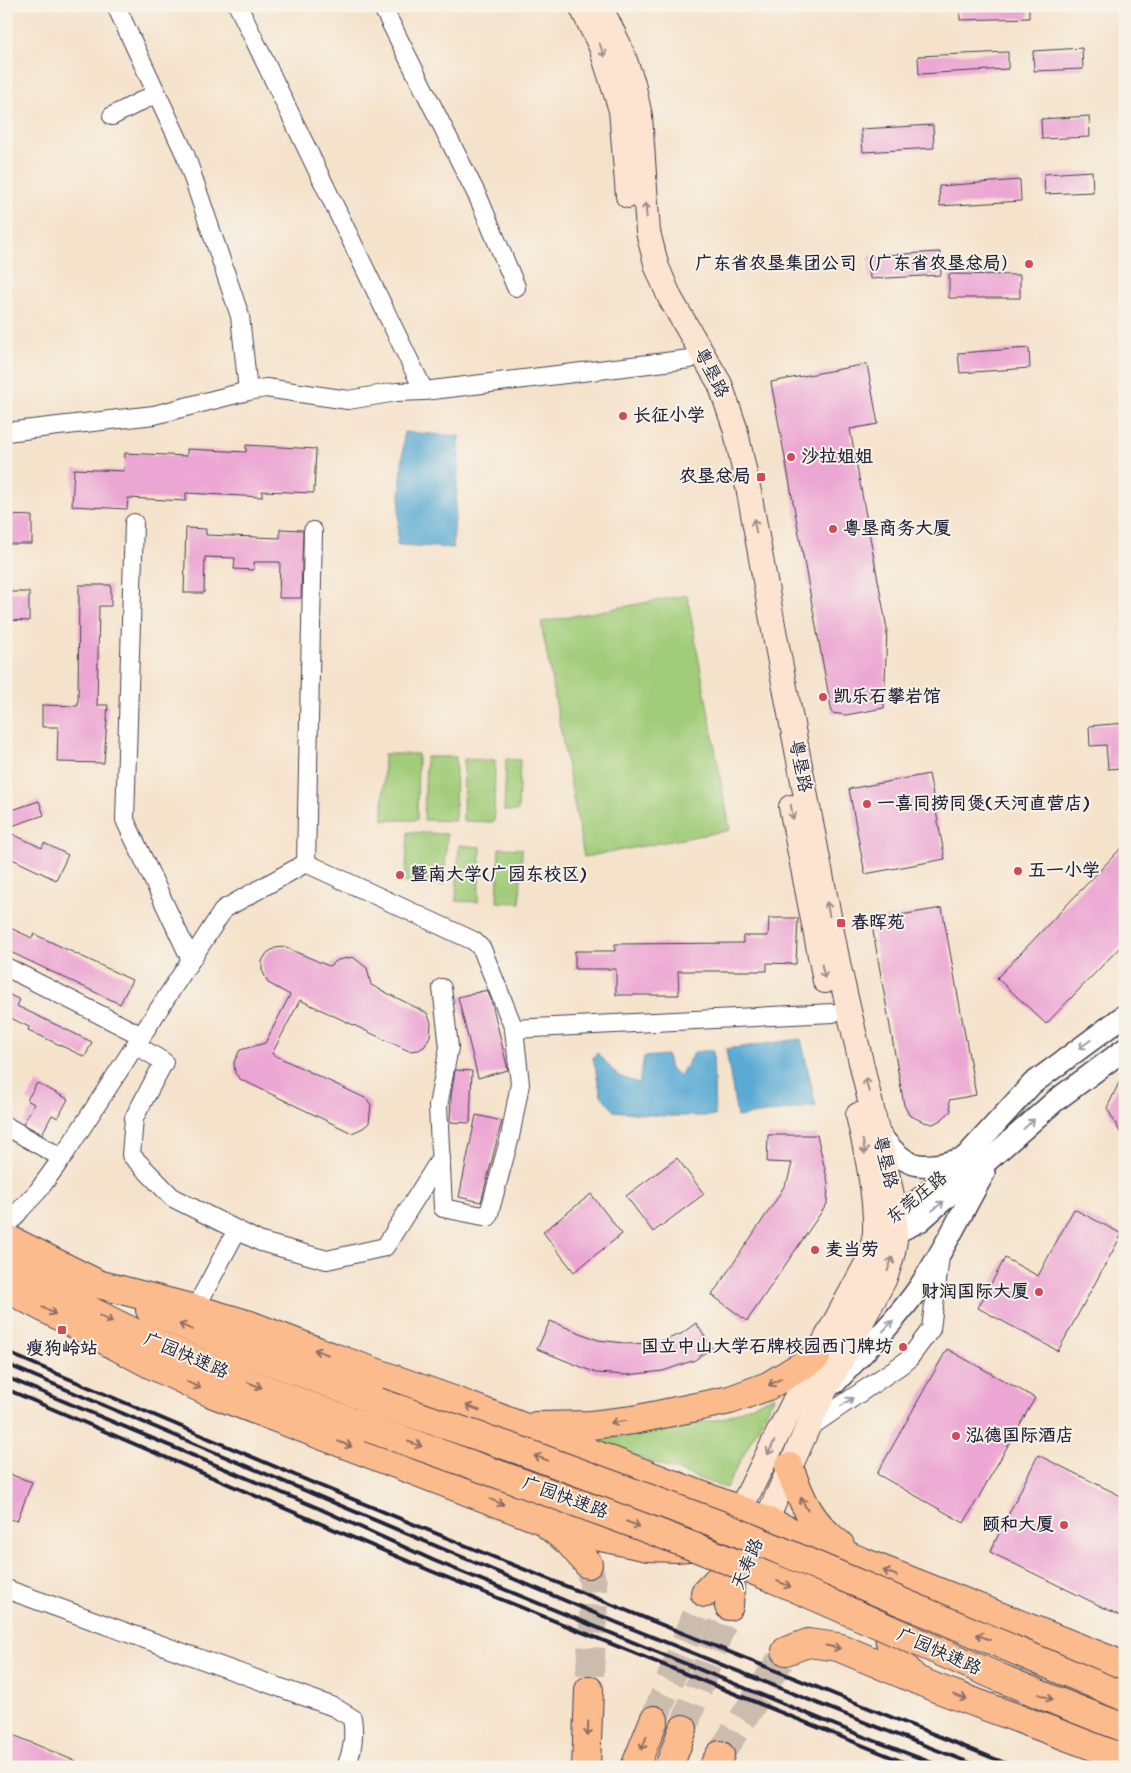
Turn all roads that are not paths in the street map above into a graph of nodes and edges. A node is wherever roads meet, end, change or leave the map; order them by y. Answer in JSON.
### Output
{"nodes":[{"id":1,"x":116,"y":6,"type":"edge"},
{"id":2,"x":238,"y":6,"type":"edge"},
{"id":3,"x":382,"y":6,"type":"edge"},
{"id":4,"x":581,"y":6,"type":"edge"},
{"id":5,"x":600,"y":6,"type":"edge"},
{"id":6,"x":157,"y":93,"type":"junction"},
{"id":7,"x":112,"y":116,"type":"dead end"},
{"id":8,"x":516,"y":287,"type":"dead end"},
{"id":9,"x":690,"y":359,"type":"junction"},
{"id":10,"x":248,"y":390,"type":"junction"},
{"id":11,"x":424,"y":391,"type":"junction"},
{"id":12,"x":6,"y":432,"type":"edge"},
{"id":13,"x":134,"y":523,"type":"dead end"},
{"id":14,"x":313,"y":530,"type":"dead end"},
{"id":15,"x":306,"y":863,"type":"junction"},
{"id":16,"x":191,"y":960,"type":"junction"},
{"id":17,"x":6,"y":967,"type":"edge"},
{"id":18,"x":442,"y":988,"type":"dead end"},
{"id":19,"x":833,"y":1013,"type":"junction"},
{"id":20,"x":1125,"y":1015,"type":"edge"},
{"id":21,"x":514,"y":1029,"type":"junction"},
{"id":22,"x":139,"y":1041,"type":"junction"},
{"id":23,"x":1125,"y":1049,"type":"edge"},
{"id":24,"x":6,"y":1126,"type":"edge"},
{"id":25,"x":878,"y":1132,"type":"junction"},
{"id":26,"x":62,"y":1158,"type":"junction"},
{"id":27,"x":441,"y":1158,"type":"junction"},
{"id":28,"x":966,"y":1158,"type":"junction"},
{"id":29,"x":993,"y":1158,"type":"junction"},
{"id":30,"x":889,"y":1227,"type":"junction"},
{"id":31,"x":6,"y":1228,"type":"edge"},
{"id":32,"x":237,"y":1230,"type":"junction"},
{"id":33,"x":6,"y":1238,"type":"edge"},
{"id":34,"x":940,"y":1254,"type":"junction"},
{"id":35,"x":9,"y":1274,"type":"edge"},
{"id":36,"x":98,"y":1284,"type":"junction"},
{"id":37,"x":195,"y":1309,"type":"junction"},
{"id":38,"x":816,"y":1357,"type":"junction"},
{"id":39,"x":820,"y":1400,"type":"junction"},
{"id":40,"x":519,"y":1426,"type":"junction"},
{"id":41,"x":807,"y":1430,"type":"junction"},
{"id":42,"x":572,"y":1446,"type":"junction"},
{"id":43,"x":789,"y":1467,"type":"junction"},
{"id":44,"x":671,"y":1484,"type":"junction"},
{"id":45,"x":740,"y":1510,"type":"junction"},
{"id":46,"x":536,"y":1518,"type":"junction"},
{"id":47,"x":766,"y":1521,"type":"junction"},
{"id":48,"x":735,"y":1557,"type":"junction"},
{"id":49,"x":863,"y":1562,"type":"junction"},
{"id":50,"x":588,"y":1564,"type":"tunnel mouth"},
{"id":51,"x":6,"y":1589,"type":"edge"},
{"id":52,"x":705,"y":1592,"type":"tunnel mouth"},
{"id":53,"x":950,"y":1598,"type":"junction"},
{"id":54,"x":729,"y":1606,"type":"tunnel mouth"},
{"id":55,"x":1056,"y":1640,"type":"junction"},
{"id":56,"x":786,"y":1651,"type":"tunnel mouth"},
{"id":57,"x":1125,"y":1666,"type":"edge"},
{"id":58,"x":915,"y":1679,"type":"junction"},
{"id":59,"x":589,"y":1690,"type":"tunnel mouth"},
{"id":60,"x":1125,"y":1697,"type":"edge"},
{"id":61,"x":1021,"y":1719,"type":"junction"},
{"id":62,"x":654,"y":1720,"type":"tunnel mouth"},
{"id":63,"x":1125,"y":1728,"type":"edge"},
{"id":64,"x":683,"y":1729,"type":"tunnel mouth"},
{"id":65,"x":1125,"y":1758,"type":"edge"},
{"id":66,"x":346,"y":1767,"type":"edge"},
{"id":67,"x":586,"y":1767,"type":"edge"},
{"id":68,"x":635,"y":1767,"type":"edge"},
{"id":69,"x":669,"y":1767,"type":"edge"}],
"edges":[{"from":1,"to":6,"type":"street"},
{"from":2,"to":11,"type":"street"},
{"from":3,"to":8,"type":"street"},
{"from":4,"to":9,"type":"main road","name":"粤垦路","one_way":true},
{"from":25,"to":5,"type":"main road","name":"粤垦路","one_way":true},
{"from":6,"to":7,"type":"street"},
{"from":6,"to":10,"type":"street"},
{"from":9,"to":11,"type":"street"},
{"from":9,"to":19,"type":"main road","name":"粤垦路","one_way":true},
{"from":10,"to":11,"type":"street"},
{"from":10,"to":12,"type":"street"},
{"from":13,"to":16,"type":"street"},
{"from":14,"to":15,"type":"street"},
{"from":15,"to":16,"type":"street"},
{"from":15,"to":21,"type":"street"},
{"from":16,"to":22,"type":"street"},
{"from":17,"to":22,"type":"street"},
{"from":18,"to":27,"type":"street"},
{"from":19,"to":21,"type":"street"},
{"from":19,"to":30,"type":"main road","name":"粤垦路","one_way":true},
{"from":20,"to":28,"type":"street","name":"东莞庄路","one_way":true},
{"from":21,"to":27,"type":"street"},
{"from":22,"to":26,"type":"street"},
{"from":22,"to":32,"type":"street"},
{"from":29,"to":23,"type":"street","name":"东莞庄路","one_way":true},
{"from":24,"to":26,"type":"street"},
{"from":25,"to":28,"type":"street"},
{"from":25,"to":30,"type":"main road","name":"粤垦路"},
{"from":26,"to":31,"type":"street"},
{"from":27,"to":32,"type":"street"},
{"from":28,"to":30,"type":"street","name":"东莞庄路"},
{"from":30,"to":29,"type":"street","name":"东莞庄路","one_way":true},
{"from":29,"to":34,"type":"street"},
{"from":30,"to":38,"type":"main road","name":"粤垦路"},
{"from":39,"to":30,"type":"main road","name":"粤垦路","one_way":true},
{"from":32,"to":37,"type":"street"},
{"from":33,"to":36,"type":"highway"},
{"from":39,"to":34,"type":"street","one_way":true},
{"from":41,"to":34,"type":"street","one_way":true},
{"from":35,"to":46,"type":"highway","one_way":true},
{"from":35,"to":63,"type":"highway","name":"广园快速路","one_way":true,"bridge":true},
{"from":36,"to":37,"type":"highway"},
{"from":60,"to":36,"type":"highway","name":"广园快速路","one_way":true,"bridge":true},
{"from":40,"to":37,"type":"highway","one_way":true},
{"from":38,"to":40,"type":"highway","one_way":true},
{"from":38,"to":45,"type":"main road","name":"粤垦路","one_way":true},
{"from":39,"to":41,"type":"main road","name":"粤垦路"},
{"from":40,"to":42,"type":"highway"},
{"from":41,"to":43,"type":"main road","name":"粤垦路"},
{"from":42,"to":44,"type":"highway"},
{"from":42,"to":46,"type":"highway"},
{"from":43,"to":47,"type":"main road","name":"粤垦路"},
{"from":49,"to":43,"type":"highway","one_way":true},
{"from":44,"to":45,"type":"highway"},
{"from":44,"to":48,"type":"highway"},
{"from":45,"to":47,"type":"highway"},
{"from":45,"to":48,"type":"highway","name":"天寿路"},
{"from":46,"to":48,"type":"highway"},
{"from":46,"to":50,"type":"highway"},
{"from":47,"to":48,"type":"highway","name":"天寿路"},
{"from":47,"to":49,"type":"highway"},
{"from":48,"to":49,"type":"highway"},
{"from":48,"to":52,"type":"highway"},
{"from":48,"to":54,"type":"highway"},
{"from":53,"to":49,"type":"highway","one_way":true},
{"from":51,"to":66,"type":"street"},
{"from":53,"to":55,"type":"highway"},
{"from":53,"to":58,"type":"highway"},
{"from":55,"to":57,"type":"highway"},
{"from":55,"to":61,"type":"highway"},
{"from":56,"to":58,"type":"highway","one_way":true},
{"from":58,"to":61,"type":"highway","one_way":true},
{"from":59,"to":67,"type":"highway","one_way":true},
{"from":61,"to":65,"type":"highway"},
{"from":62,"to":68,"type":"highway","one_way":true},
{"from":64,"to":69,"type":"highway"}]}
